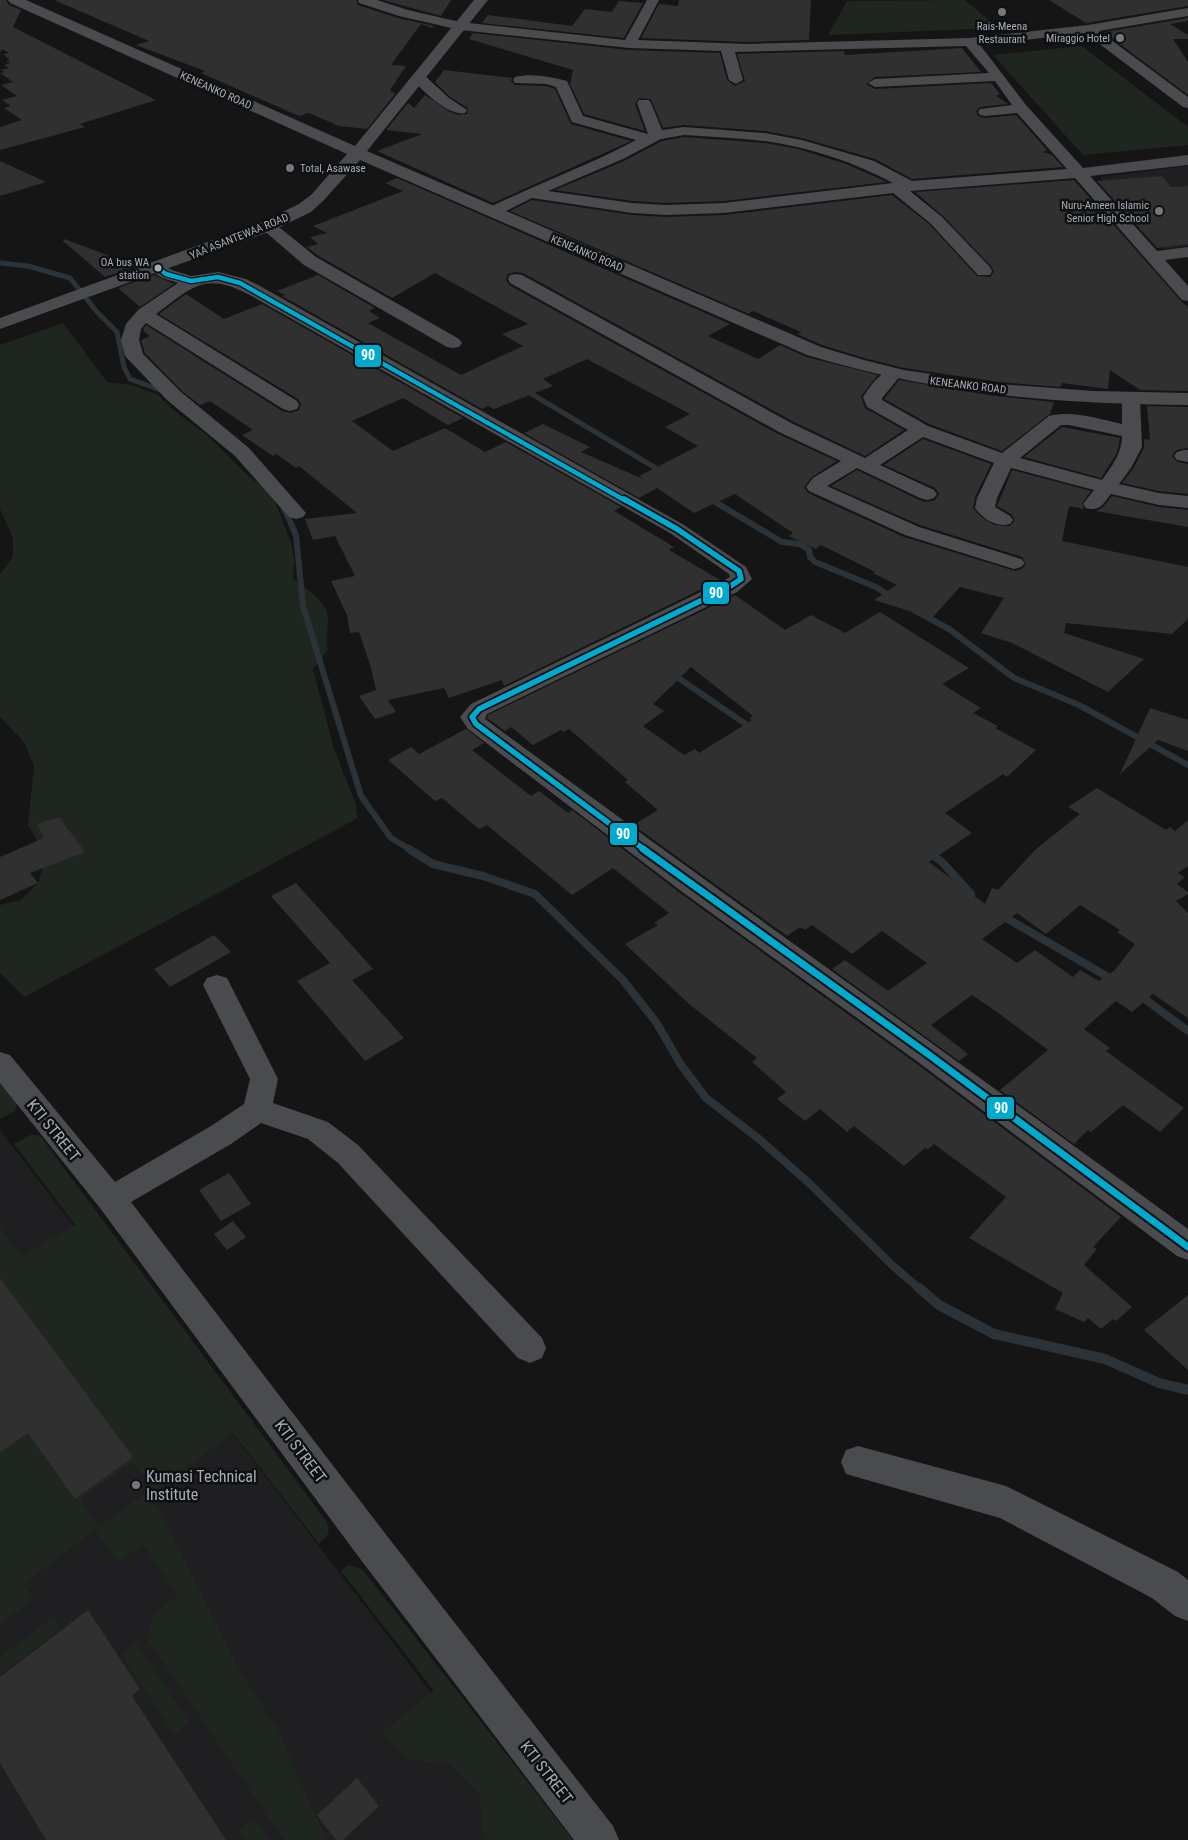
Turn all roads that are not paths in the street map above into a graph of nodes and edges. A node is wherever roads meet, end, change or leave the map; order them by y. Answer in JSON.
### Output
{"nodes":[{"id":1,"x":15,"y":0,"type":"edge"},
{"id":2,"x":364,"y":0,"type":"edge"},
{"id":3,"x":481,"y":0,"type":"edge"},
{"id":4,"x":653,"y":0,"type":"edge"},
{"id":5,"x":1188,"y":12,"type":"edge"},
{"id":6,"x":460,"y":26,"type":"junction"},
{"id":7,"x":1088,"y":29,"type":"junction"},
{"id":8,"x":970,"y":42,"type":"junction"},
{"id":9,"x":629,"y":44,"type":"junction"},
{"id":10,"x":727,"y":47,"type":"junction"},
{"id":11,"x":418,"y":77,"type":"junction"},
{"id":12,"x":1000,"y":77,"type":"junction"},
{"id":13,"x":520,"y":80,"type":"dead end"},
{"id":14,"x":736,"y":80,"type":"dead end"},
{"id":15,"x":875,"y":83,"type":"dead end"},
{"id":16,"x":1187,"y":102,"type":"edge"},
{"id":17,"x":644,"y":103,"type":"dead end"},
{"id":18,"x":1021,"y":108,"type":"junction"},
{"id":19,"x":460,"y":110,"type":"dead end"},
{"id":20,"x":985,"y":112,"type":"dead end"},
{"id":21,"x":653,"y":137,"type":"junction"},
{"id":22,"x":357,"y":153,"type":"junction"},
{"id":23,"x":1188,"y":160,"type":"edge"},
{"id":24,"x":1080,"y":173,"type":"junction"},
{"id":25,"x":903,"y":186,"type":"junction"},
{"id":26,"x":530,"y":193,"type":"junction"},
{"id":27,"x":492,"y":212,"type":"junction"},
{"id":28,"x":268,"y":226,"type":"junction"},
{"id":29,"x":1188,"y":252,"type":"edge"},
{"id":30,"x":1152,"y":257,"type":"junction"},
{"id":31,"x":158,"y":268,"type":"junction"},
{"id":32,"x":984,"y":271,"type":"dead end"},
{"id":33,"x":516,"y":279,"type":"dead end"},
{"id":34,"x":191,"y":281,"type":"junction"},
{"id":35,"x":1188,"y":296,"type":"edge"},
{"id":36,"x":144,"y":314,"type":"junction"},
{"id":37,"x":0,"y":324,"type":"edge"},
{"id":38,"x":453,"y":343,"type":"dead end"},
{"id":39,"x":893,"y":374,"type":"junction"},
{"id":40,"x":1131,"y":399,"type":"junction"},
{"id":41,"x":1188,"y":399,"type":"edge"},
{"id":42,"x":290,"y":405,"type":"dead end"},
{"id":43,"x":921,"y":430,"type":"junction"},
{"id":44,"x":1132,"y":432,"type":"junction"},
{"id":45,"x":1005,"y":460,"type":"junction"},
{"id":46,"x":860,"y":463,"type":"junction"},
{"id":47,"x":1106,"y":487,"type":"junction"},
{"id":48,"x":927,"y":494,"type":"dead end"},
{"id":49,"x":1188,"y":502,"type":"edge"},
{"id":50,"x":1093,"y":504,"type":"dead end"},
{"id":51,"x":296,"y":513,"type":"dead end"},
{"id":52,"x":1003,"y":520,"type":"dead end"},
{"id":53,"x":1014,"y":563,"type":"dead end"},
{"id":54,"x":218,"y":985,"type":"dead end"},
{"id":55,"x":0,"y":1063,"type":"edge"},
{"id":56,"x":257,"y":1110,"type":"junction"},
{"id":57,"x":111,"y":1199,"type":"junction"},
{"id":58,"x":1188,"y":1247,"type":"edge"},
{"id":59,"x":530,"y":1348,"type":"dead end"},
{"id":60,"x":858,"y":1462,"type":"dead end"},
{"id":61,"x":1188,"y":1603,"type":"edge"},
{"id":62,"x":599,"y":1840,"type":"edge"}],
"edges":[{"from":1,"to":22,"type":"street","name":"KENEANKO ROAD"},
{"from":2,"to":6,"type":"street"},
{"from":3,"to":6,"type":"street","name":"YAA ASANTEWAA ROAD"},
{"from":4,"to":9,"type":"street"},
{"from":5,"to":7,"type":"street"},
{"from":6,"to":9,"type":"street"},
{"from":6,"to":11,"type":"street","name":"YAA ASANTEWAA ROAD"},
{"from":7,"to":8,"type":"street"},
{"from":7,"to":16,"type":"street"},
{"from":8,"to":10,"type":"street"},
{"from":8,"to":12,"type":"street"},
{"from":9,"to":10,"type":"street"},
{"from":10,"to":14,"type":"street"},
{"from":11,"to":19,"type":"street"},
{"from":11,"to":22,"type":"street","name":"YAA ASANTEWAA ROAD"},
{"from":12,"to":15,"type":"street"},
{"from":12,"to":18,"type":"street"},
{"from":13,"to":21,"type":"street"},
{"from":17,"to":21,"type":"street"},
{"from":18,"to":20,"type":"street"},
{"from":18,"to":24,"type":"street"},
{"from":21,"to":25,"type":"street"},
{"from":21,"to":26,"type":"street"},
{"from":22,"to":27,"type":"street","name":"KENEANKO ROAD"},
{"from":22,"to":28,"type":"street","name":"YAA ASANTEWAA ROAD"},
{"from":23,"to":24,"type":"street"},
{"from":24,"to":25,"type":"street"},
{"from":24,"to":30,"type":"street"},
{"from":25,"to":26,"type":"street"},
{"from":25,"to":32,"type":"street"},
{"from":26,"to":27,"type":"street"},
{"from":27,"to":39,"type":"street","name":"KENEANKO ROAD"},
{"from":28,"to":31,"type":"street","name":"YAA ASANTEWAA ROAD"},
{"from":28,"to":38,"type":"street"},
{"from":29,"to":30,"type":"street"},
{"from":30,"to":35,"type":"street"},
{"from":31,"to":34,"type":"street"},
{"from":31,"to":37,"type":"street","name":"YAA ASANTEWAA ROAD"},
{"from":33,"to":46,"type":"street"},
{"from":34,"to":36,"type":"street"},
{"from":34,"to":58,"type":"street"},
{"from":36,"to":42,"type":"street"},
{"from":36,"to":51,"type":"street"},
{"from":39,"to":40,"type":"street","name":"KENEANKO ROAD"},
{"from":39,"to":43,"type":"street"},
{"from":40,"to":41,"type":"street","name":"KENEANKO ROAD"},
{"from":40,"to":44,"type":"street"},
{"from":43,"to":45,"type":"street"},
{"from":43,"to":46,"type":"street"},
{"from":44,"to":45,"type":"street"},
{"from":44,"to":47,"type":"street"},
{"from":45,"to":47,"type":"street"},
{"from":45,"to":52,"type":"street"},
{"from":46,"to":48,"type":"street"},
{"from":46,"to":53,"type":"street"},
{"from":47,"to":49,"type":"street"},
{"from":47,"to":50,"type":"street"},
{"from":54,"to":56,"type":"street"},
{"from":55,"to":57,"type":"street","name":"KTI STREET"},
{"from":56,"to":57,"type":"street"},
{"from":56,"to":59,"type":"street"},
{"from":57,"to":62,"type":"street","name":"KTI STREET"},
{"from":60,"to":61,"type":"street"}]}
